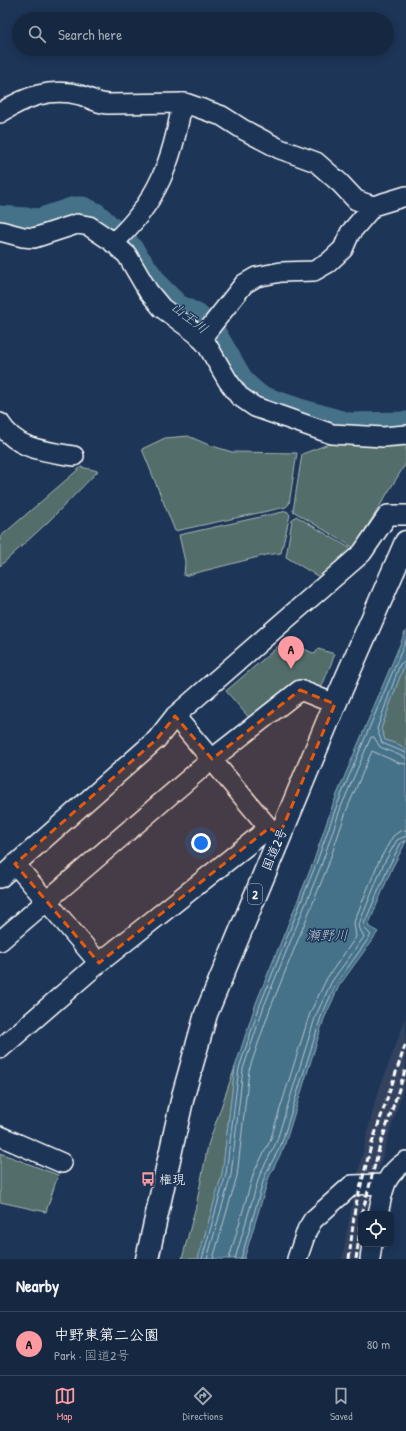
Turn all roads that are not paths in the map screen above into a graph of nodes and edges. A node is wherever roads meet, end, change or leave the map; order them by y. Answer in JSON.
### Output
{"nodes":[{"id":1,"x":182,"y":103,"type":"junction"},
{"id":2,"x":0,"y":113,"type":"edge"},
{"id":3,"x":406,"y":196,"type":"edge"},
{"id":4,"x":373,"y":206,"type":"junction"},
{"id":5,"x":0,"y":231,"type":"edge"},
{"id":6,"x":117,"y":239,"type":"junction"},
{"id":7,"x":205,"y":334,"type":"junction"},
{"id":8,"x":0,"y":423,"type":"edge"},
{"id":9,"x":406,"y":435,"type":"edge"},
{"id":10,"x":74,"y":456,"type":"dead end"},
{"id":11,"x":406,"y":515,"type":"edge"},
{"id":12,"x":406,"y":542,"type":"edge"},
{"id":13,"x":335,"y":704,"type":"junction"},
{"id":14,"x":175,"y":716,"type":"junction"},
{"id":15,"x":212,"y":759,"type":"junction"},
{"id":16,"x":274,"y":831,"type":"junction"},
{"id":17,"x":15,"y":864,"type":"junction"},
{"id":18,"x":0,"y":878,"type":"edge"},
{"id":19,"x":47,"y":902,"type":"junction"},
{"id":20,"x":0,"y":941,"type":"edge"},
{"id":21,"x":99,"y":963,"type":"junction"},
{"id":22,"x":0,"y":1049,"type":"edge"},
{"id":23,"x":0,"y":1136,"type":"edge"},
{"id":24,"x":406,"y":1161,"type":"edge"},
{"id":25,"x":62,"y":1163,"type":"dead end"},
{"id":26,"x":384,"y":1184,"type":"junction"},
{"id":27,"x":379,"y":1211,"type":"edge"},
{"id":28,"x":372,"y":1247,"type":"edge"},
{"id":29,"x":147,"y":1259,"type":"edge"},
{"id":30,"x":297,"y":1259,"type":"edge"},
{"id":31,"x":370,"y":1259,"type":"edge"}],
"edges":[{"from":1,"to":2,"type":"street"},
{"from":1,"to":4,"type":"street"},
{"from":1,"to":6,"type":"street"},
{"from":3,"to":4,"type":"street"},
{"from":4,"to":7,"type":"street"},
{"from":5,"to":6,"type":"street"},
{"from":6,"to":7,"type":"street"},
{"from":7,"to":9,"type":"street"},
{"from":8,"to":10,"type":"street"},
{"from":11,"to":14,"type":"street"},
{"from":12,"to":13,"type":"highway","name":"国道2号","number":"2"},
{"from":13,"to":15,"type":"street"},
{"from":13,"to":16,"type":"highway","name":"国道2号","number":"2"},
{"from":14,"to":15,"type":"street"},
{"from":14,"to":17,"type":"street"},
{"from":15,"to":16,"type":"street"},
{"from":15,"to":19,"type":"street"},
{"from":16,"to":21,"type":"street"},
{"from":16,"to":29,"type":"highway","name":"国道2号","number":"2"},
{"from":17,"to":18,"type":"street"},
{"from":17,"to":19,"type":"street"},
{"from":19,"to":20,"type":"street"},
{"from":19,"to":21,"type":"street"},
{"from":21,"to":22,"type":"street"},
{"from":23,"to":25,"type":"street"},
{"from":24,"to":26,"type":"street"},
{"from":26,"to":27,"type":"street"},
{"from":26,"to":30,"type":"street"},
{"from":28,"to":31,"type":"street"}]}
